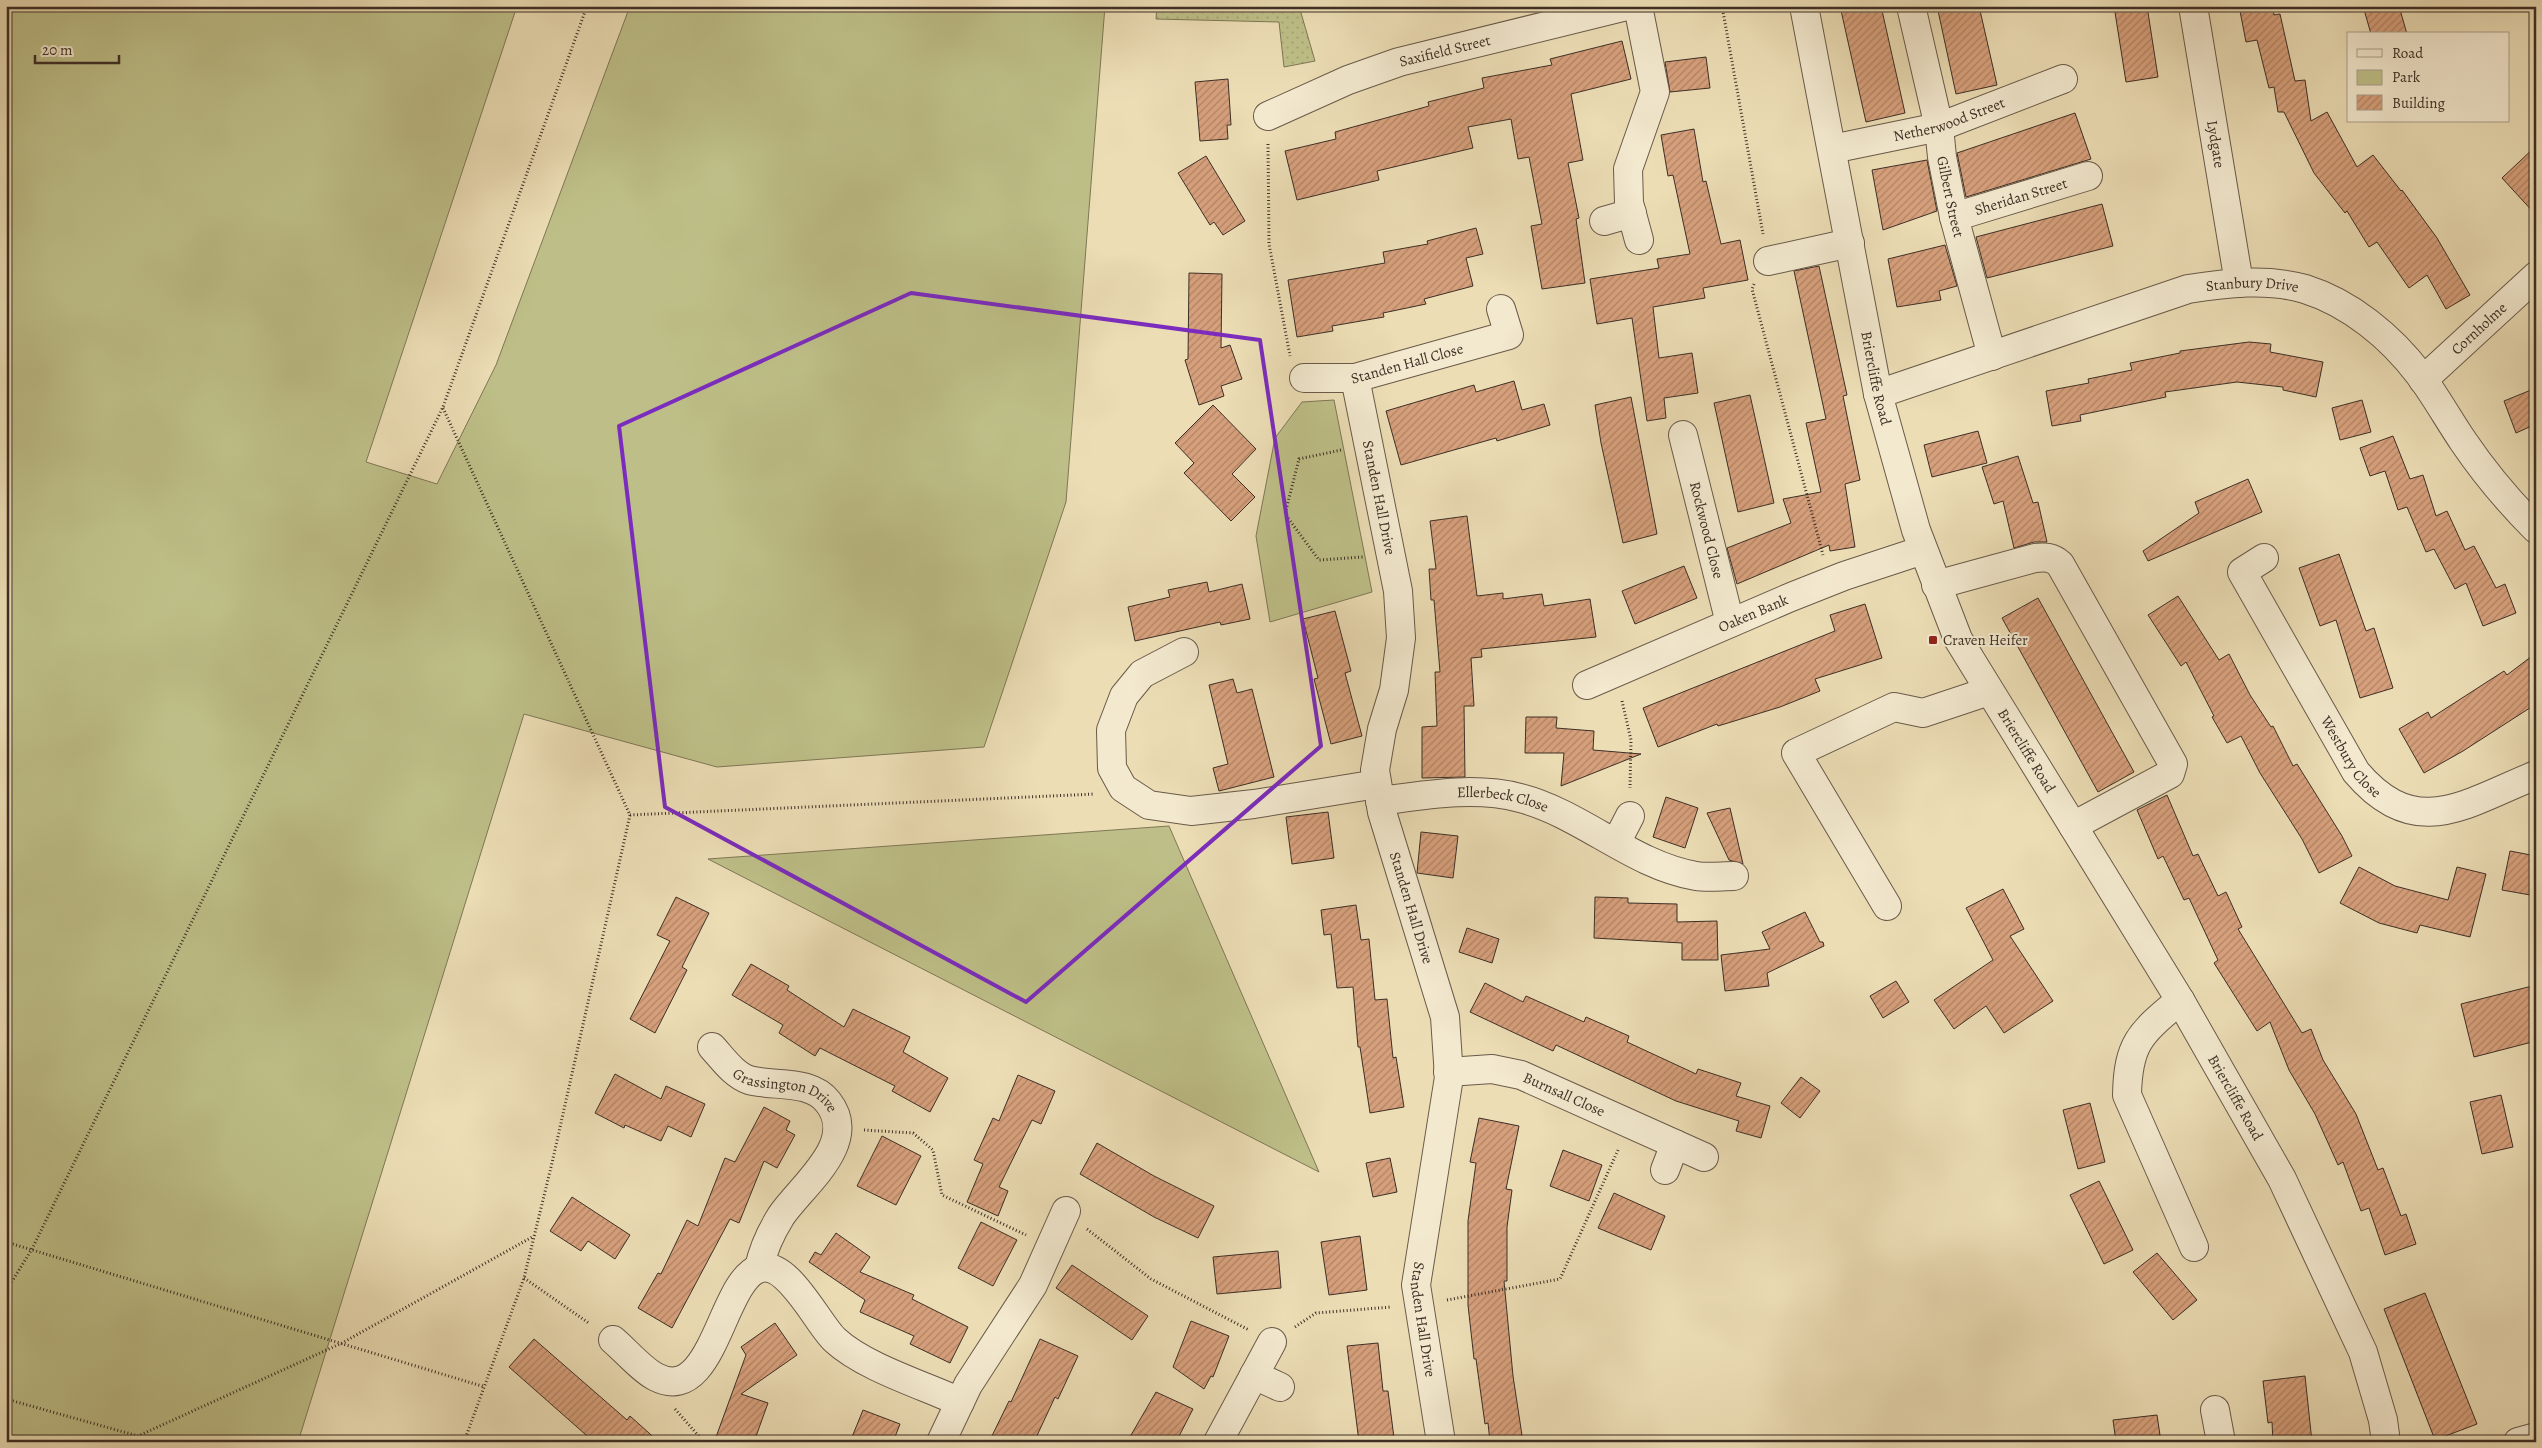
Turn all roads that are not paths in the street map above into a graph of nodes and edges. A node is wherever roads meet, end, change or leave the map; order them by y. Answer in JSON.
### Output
{"nodes":[{"id":1,"x":1627,"y":6,"type":"edge"},
{"id":2,"x":1638,"y":6,"type":"edge"},
{"id":3,"x":1804,"y":6,"type":"edge"},
{"id":4,"x":1911,"y":6,"type":"edge"},
{"id":5,"x":2193,"y":6,"type":"edge"},
{"id":6,"x":2063,"y":79,"type":"dead end"},
{"id":7,"x":1268,"y":116,"type":"road end"},
{"id":8,"x":1940,"y":126,"type":"junction"},
{"id":9,"x":1832,"y":149,"type":"junction"},
{"id":10,"x":2088,"y":176,"type":"dead end"},
{"id":11,"x":1632,"y":213,"type":"junction"},
{"id":12,"x":1954,"y":217,"type":"junction"},
{"id":13,"x":1604,"y":222,"type":"dead end"},
{"id":14,"x":1639,"y":240,"type":"dead end"},
{"id":15,"x":1850,"y":243,"type":"junction"},
{"id":16,"x":1768,"y":261,"type":"road end"},
{"id":17,"x":2536,"y":276,"type":"edge"},
{"id":18,"x":2239,"y":283,"type":"junction"},
{"id":19,"x":1501,"y":309,"type":"dead end"},
{"id":20,"x":1992,"y":356,"type":"junction"},
{"id":21,"x":1304,"y":378,"type":"road end"},
{"id":22,"x":1355,"y":378,"type":"junction"},
{"id":23,"x":2423,"y":380,"type":"junction"},
{"id":24,"x":1878,"y":394,"type":"junction"},
{"id":25,"x":1683,"y":435,"type":"dead end"},
{"id":26,"x":2536,"y":528,"type":"edge"},
{"id":27,"x":1924,"y":550,"type":"junction"},
{"id":28,"x":2243,"y":571,"type":"dead end"},
{"id":29,"x":1936,"y":585,"type":"junction"},
{"id":30,"x":1730,"y":623,"type":"junction"},
{"id":31,"x":1184,"y":652,"type":"dead end"},
{"id":32,"x":1599,"y":680,"type":"road end"},
{"id":33,"x":1989,"y":691,"type":"junction"},
{"id":34,"x":2536,"y":775,"type":"edge"},
{"id":35,"x":1378,"y":793,"type":"junction"},
{"id":36,"x":1630,"y":816,"type":"road end"},
{"id":37,"x":2073,"y":826,"type":"junction"},
{"id":38,"x":1616,"y":843,"type":"junction"},
{"id":39,"x":1734,"y":876,"type":"dead end"},
{"id":40,"x":1887,"y":906,"type":"dead end"},
{"id":41,"x":2180,"y":1000,"type":"junction"},
{"id":42,"x":712,"y":1047,"type":"dead end"},
{"id":43,"x":1448,"y":1072,"type":"junction"},
{"id":44,"x":1675,"y":1144,"type":"junction"},
{"id":45,"x":1704,"y":1156,"type":"dead end"},
{"id":46,"x":1665,"y":1170,"type":"dead end"},
{"id":47,"x":1066,"y":1211,"type":"road end"},
{"id":48,"x":2194,"y":1247,"type":"dead end"},
{"id":49,"x":758,"y":1268,"type":"junction"},
{"id":50,"x":613,"y":1340,"type":"road end"},
{"id":51,"x":1272,"y":1342,"type":"road end"},
{"id":52,"x":1254,"y":1375,"type":"junction"},
{"id":53,"x":1280,"y":1387,"type":"dead end"},
{"id":54,"x":960,"y":1402,"type":"junction"},
{"id":55,"x":2215,"y":1410,"type":"dead end"},
{"id":56,"x":2536,"y":1437,"type":"edge"},
{"id":57,"x":941,"y":1442,"type":"edge"},
{"id":58,"x":1218,"y":1442,"type":"edge"},
{"id":59,"x":1442,"y":1442,"type":"edge"},
{"id":60,"x":2221,"y":1442,"type":"edge"},
{"id":61,"x":2386,"y":1442,"type":"edge"},
{"id":62,"x":2518,"y":1442,"type":"edge"}],
"edges":[{"from":1,"to":7,"type":"street","name":"Saxifield Street"},
{"from":2,"to":11,"type":"street"},
{"from":3,"to":9,"type":"street","name":"Briercliffe Road"},
{"from":4,"to":8,"type":"street","name":"Gilbert Street"},
{"from":5,"to":18,"type":"street","name":"Lydgate"},
{"from":6,"to":8,"type":"street","name":"Netherwood Street"},
{"from":8,"to":9,"type":"street","name":"Netherwood Street"},
{"from":8,"to":12,"type":"street","name":"Gilbert Street"},
{"from":9,"to":15,"type":"street","name":"Briercliffe Road"},
{"from":10,"to":12,"type":"street","name":"Sheridan Street"},
{"from":11,"to":13,"type":"street"},
{"from":11,"to":14,"type":"street"},
{"from":12,"to":20,"type":"street","name":"Gilbert Street"},
{"from":15,"to":16,"type":"street"},
{"from":15,"to":24,"type":"street","name":"Briercliffe Road"},
{"from":17,"to":23,"type":"street","name":"Cornholme"},
{"from":18,"to":20,"type":"street","name":"Stanbury Drive"},
{"from":18,"to":23,"type":"street","name":"Stanbury Drive"},
{"from":19,"to":22,"type":"street","name":"Standen Hall Close"},
{"from":20,"to":24,"type":"street","name":"Stanbury Drive"},
{"from":21,"to":22,"type":"street","name":"Standen Hall Close"},
{"from":22,"to":35,"type":"street","name":"Standen Hall Drive"},
{"from":23,"to":26,"type":"street","name":"Stanbury Drive"},
{"from":24,"to":27,"type":"street","name":"Briercliffe Road"},
{"from":25,"to":30,"type":"street","name":"Rockwood Close"},
{"from":27,"to":29,"type":"street","name":"Briercliffe Road"},
{"from":27,"to":30,"type":"street","name":"Oaken Bank"},
{"from":28,"to":34,"type":"street","name":"Westbury Close"},
{"from":29,"to":33,"type":"street","name":"Briercliffe Road"},
{"from":29,"to":37,"type":"street"},
{"from":30,"to":32,"type":"street","name":"Oaken Bank"},
{"from":31,"to":35,"type":"street","name":"Ellerbeck Close"},
{"from":33,"to":37,"type":"street","name":"Briercliffe Road"},
{"from":33,"to":40,"type":"street"},
{"from":35,"to":38,"type":"street","name":"Ellerbeck Close"},
{"from":35,"to":43,"type":"street","name":"Standen Hall Drive"},
{"from":36,"to":38,"type":"street"},
{"from":37,"to":41,"type":"street","name":"Briercliffe Road"},
{"from":38,"to":39,"type":"street","name":"Ellerbeck Close"},
{"from":41,"to":48,"type":"street"},
{"from":41,"to":61,"type":"street","name":"Briercliffe Road"},
{"from":42,"to":49,"type":"street","name":"Grassington Drive"},
{"from":43,"to":44,"type":"street","name":"Burnsall Close"},
{"from":43,"to":59,"type":"street","name":"Standen Hall Drive"},
{"from":44,"to":45,"type":"street","name":"Burnsall Close"},
{"from":44,"to":46,"type":"street"},
{"from":47,"to":54,"type":"street"},
{"from":49,"to":50,"type":"street","name":"Grassington Drive"},
{"from":49,"to":54,"type":"street"},
{"from":51,"to":52,"type":"street"},
{"from":52,"to":53,"type":"street"},
{"from":52,"to":58,"type":"street"},
{"from":54,"to":57,"type":"street"},
{"from":55,"to":60,"type":"street"},
{"from":56,"to":62,"type":"street"}]}
